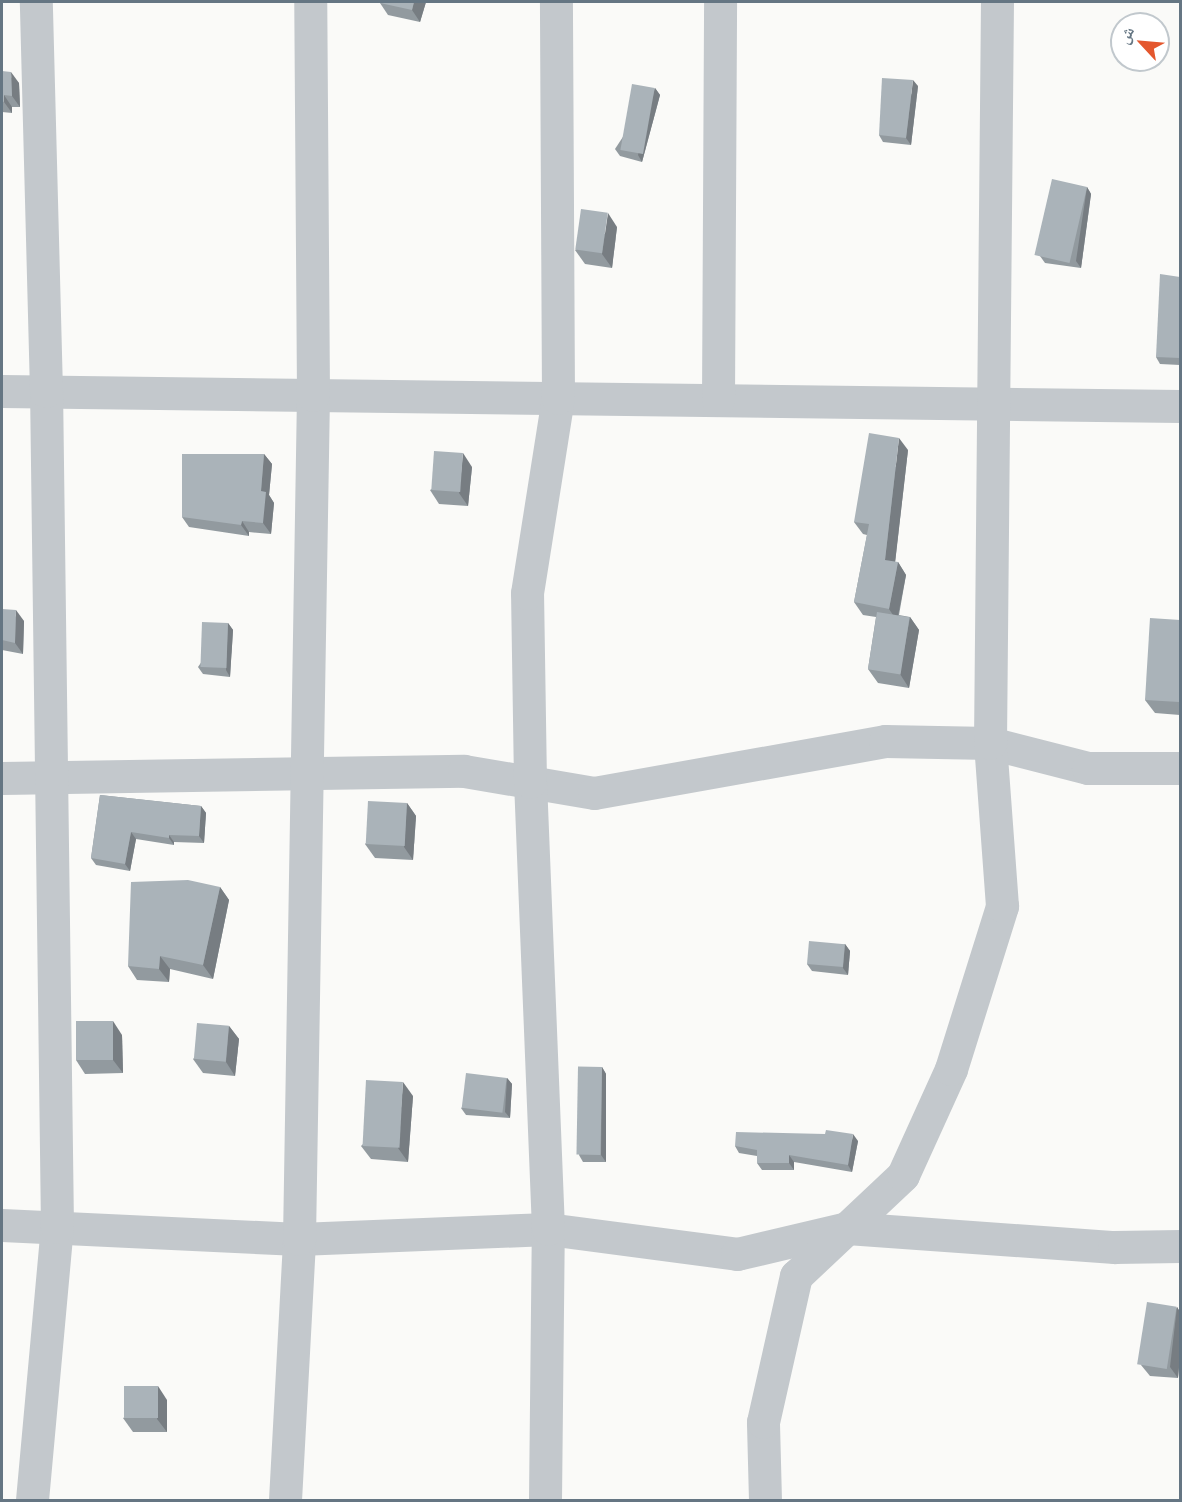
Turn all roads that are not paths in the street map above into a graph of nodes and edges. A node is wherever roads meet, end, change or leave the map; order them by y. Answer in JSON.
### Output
{"nodes":[{"id":1,"x":36,"y":2,"type":"edge"},
{"id":2,"x":310,"y":2,"type":"edge"},
{"id":3,"x":556,"y":2,"type":"edge"},
{"id":4,"x":720,"y":2,"type":"edge"},
{"id":5,"x":997,"y":2,"type":"edge"},
{"id":6,"x":2,"y":391,"type":"edge"},
{"id":7,"x":46,"y":391,"type":"junction"},
{"id":8,"x":313,"y":394,"type":"junction"},
{"id":9,"x":558,"y":398,"type":"junction"},
{"id":10,"x":718,"y":400,"type":"junction"},
{"id":11,"x":994,"y":404,"type":"junction"},
{"id":12,"x":1180,"y":406,"type":"edge"},
{"id":13,"x":990,"y":743,"type":"junction"},
{"id":14,"x":1180,"y":768,"type":"edge"},
{"id":15,"x":307,"y":771,"type":"junction"},
{"id":16,"x":2,"y":778,"type":"edge"},
{"id":17,"x":52,"y":780,"type":"junction"},
{"id":18,"x":530,"y":782,"type":"junction"},
{"id":19,"x":2,"y":1225,"type":"edge"},
{"id":20,"x":57,"y":1227,"type":"junction"},
{"id":21,"x":548,"y":1228,"type":"junction"},
{"id":22,"x":847,"y":1228,"type":"junction"},
{"id":23,"x":299,"y":1239,"type":"junction"},
{"id":24,"x":1180,"y":1246,"type":"edge"},
{"id":25,"x":32,"y":1500,"type":"edge"},
{"id":26,"x":285,"y":1500,"type":"edge"},
{"id":27,"x":545,"y":1500,"type":"edge"},
{"id":28,"x":765,"y":1500,"type":"edge"}],
"edges":[{"from":1,"to":7,"type":"street"},
{"from":2,"to":8,"type":"street"},
{"from":3,"to":9,"type":"street"},
{"from":4,"to":10,"type":"street"},
{"from":5,"to":11,"type":"street"},
{"from":6,"to":7,"type":"street"},
{"from":7,"to":8,"type":"street"},
{"from":7,"to":17,"type":"street"},
{"from":8,"to":9,"type":"street"},
{"from":8,"to":15,"type":"street"},
{"from":9,"to":10,"type":"street"},
{"from":9,"to":18,"type":"street"},
{"from":10,"to":11,"type":"street"},
{"from":11,"to":12,"type":"street"},
{"from":11,"to":13,"type":"street"},
{"from":13,"to":14,"type":"street"},
{"from":13,"to":18,"type":"street"},
{"from":13,"to":22,"type":"street"},
{"from":15,"to":17,"type":"street"},
{"from":15,"to":18,"type":"street"},
{"from":15,"to":23,"type":"street"},
{"from":16,"to":17,"type":"street"},
{"from":17,"to":20,"type":"street"},
{"from":18,"to":21,"type":"street"},
{"from":19,"to":20,"type":"street"},
{"from":20,"to":23,"type":"street"},
{"from":20,"to":25,"type":"street"},
{"from":21,"to":22,"type":"street"},
{"from":21,"to":23,"type":"street"},
{"from":21,"to":27,"type":"street"},
{"from":22,"to":24,"type":"street"},
{"from":22,"to":28,"type":"street"},
{"from":23,"to":26,"type":"street"}]}
